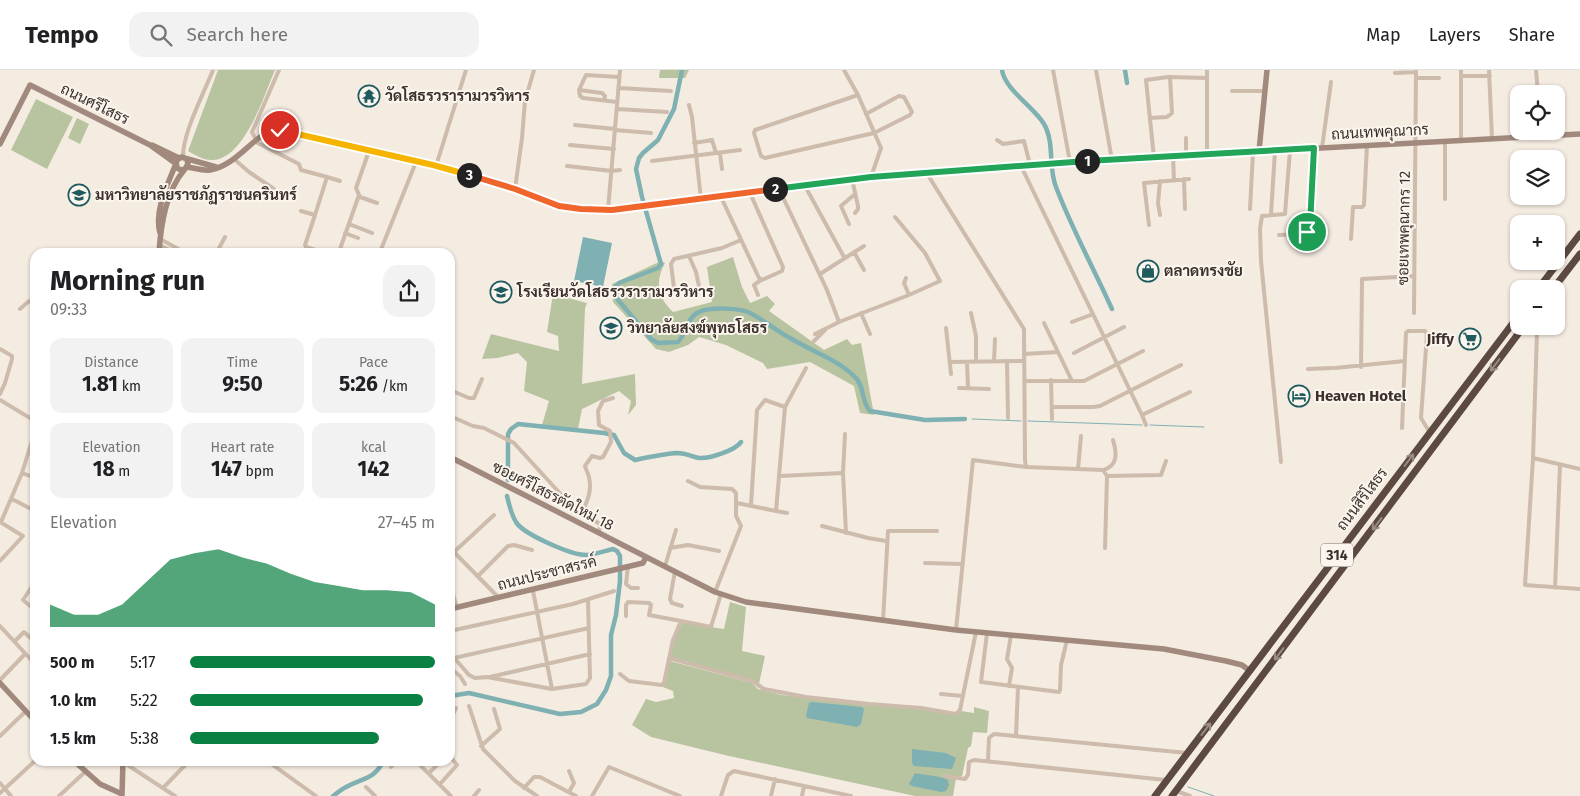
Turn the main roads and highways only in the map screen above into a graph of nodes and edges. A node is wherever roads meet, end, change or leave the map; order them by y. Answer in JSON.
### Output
{"nodes":[{"id":1,"x":1267,"y":70,"type":"edge"},
{"id":2,"x":1565,"y":134,"type":"edge"},
{"id":3,"x":1580,"y":134,"type":"edge"},
{"id":4,"x":1510,"y":137,"type":"edge"},
{"id":5,"x":0,"y":144,"type":"edge"},
{"id":6,"x":1256,"y":152,"type":"junction"},
{"id":7,"x":180,"y":161,"type":"junction"},
{"id":8,"x":186,"y":168,"type":"junction"},
{"id":9,"x":218,"y":168,"type":"junction"},
{"id":10,"x":1580,"y":234,"type":"edge"},
{"id":11,"x":160,"y":239,"type":"junction"},
{"id":12,"x":159,"y":248,"type":"edge"},
{"id":13,"x":1580,"y":254,"type":"edge"},
{"id":14,"x":1545,"y":280,"type":"edge"},
{"id":15,"x":1560,"y":280,"type":"edge"},
{"id":16,"x":1510,"y":327,"type":"edge"},
{"id":17,"x":1517,"y":335,"type":"edge"},
{"id":18,"x":455,"y":460,"type":"edge"},
{"id":19,"x":646,"y":557,"type":"junction"},
{"id":20,"x":1313,"y":588,"type":"junction"},
{"id":21,"x":1324,"y":595,"type":"junction"},
{"id":22,"x":455,"y":608,"type":"edge"},
{"id":23,"x":1250,"y":671,"type":"junction"},
{"id":24,"x":0,"y":681,"type":"edge"},
{"id":25,"x":30,"y":715,"type":"edge"},
{"id":26,"x":80,"y":766,"type":"edge"},
{"id":27,"x":123,"y":766,"type":"edge"},
{"id":28,"x":1174,"y":793,"type":"edge"},
{"id":29,"x":122,"y":795,"type":"edge"},
{"id":30,"x":1155,"y":796,"type":"edge"}],
"edges":[{"from":1,"to":6,"type":"main road"},
{"from":2,"to":3,"type":"main road","name":"ถนนเทพคุณากร"},
{"from":4,"to":6,"type":"main road","name":"ถนนเทพคุณากร"},
{"from":5,"to":7,"type":"main road","name":"ถนนศรีโสธร"},
{"from":6,"to":9,"type":"main road","name":"ถนนเทพคุณากร"},
{"from":7,"to":8,"type":"main road"},
{"from":7,"to":8,"type":"main road","name":"ถนนเทพคุณากร"},
{"from":7,"to":9,"type":"main road"},
{"from":7,"to":11,"type":"main road"},
{"from":8,"to":9,"type":"main road","name":"ถนนเทพคุณากร"},
{"from":8,"to":11,"type":"main road"},
{"from":10,"to":14,"type":"highway"},
{"from":11,"to":12,"type":"main road"},
{"from":13,"to":15,"type":"highway"},
{"from":20,"to":16,"type":"highway","name":"ถนนสิริโสธร","number":"314","one_way":true},
{"from":17,"to":21,"type":"highway","name":"ถนนสิริโสธร","number":"314","one_way":true},
{"from":18,"to":19,"type":"main road","name":"ซอยศรีโสธรตัดใหม่ 18"},
{"from":19,"to":22,"type":"main road","name":"ถนนประชาสรรค์"},
{"from":19,"to":23,"type":"main road","name":"ซอยศรีโสธรตัดใหม่ 18"},
{"from":20,"to":21,"type":"highway"},
{"from":20,"to":23,"type":"highway","name":"ถนนสิริโสธร","number":"314"},
{"from":21,"to":28,"type":"highway","name":"ถนนสิริโสธร","number":"314","one_way":true},
{"from":30,"to":23,"type":"highway","name":"ถนนสิริโสธร","number":"314","one_way":true},
{"from":24,"to":25,"type":"main road"},
{"from":26,"to":29,"type":"main road"},
{"from":27,"to":29,"type":"main road"}]}
